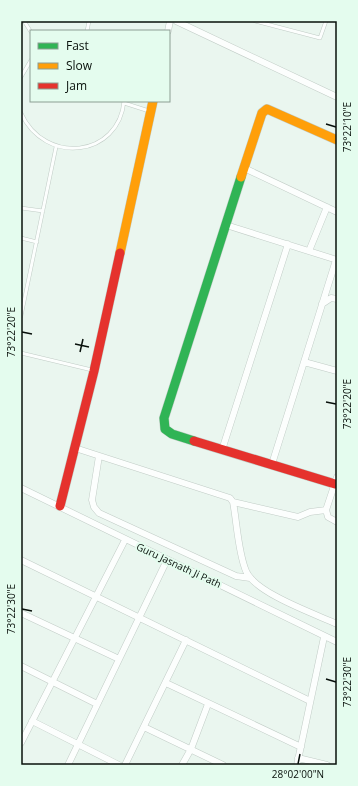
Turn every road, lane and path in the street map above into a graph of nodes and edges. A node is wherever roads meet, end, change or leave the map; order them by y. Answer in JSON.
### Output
{"nodes":[{"id":1,"x":24,"y":21,"type":"edge"},
{"id":2,"x":176,"y":21,"type":"edge"},
{"id":3,"x":255,"y":21,"type":"edge"},
{"id":4,"x":326,"y":21,"type":"edge"},
{"id":5,"x":30,"y":30,"type":"edge"},
{"id":6,"x":30,"y":62,"type":"edge"},
{"id":7,"x":21,"y":77,"type":"edge"},
{"id":8,"x":337,"y":97,"type":"edge"},
{"id":9,"x":124,"y":102,"type":"edge"},
{"id":10,"x":153,"y":102,"type":"edge"},
{"id":11,"x":151,"y":112,"type":"junction"},
{"id":12,"x":21,"y":113,"type":"edge"},
{"id":13,"x":337,"y":140,"type":"edge"},
{"id":14,"x":56,"y":147,"type":"junction"},
{"id":15,"x":244,"y":168,"type":"junction"},
{"id":16,"x":326,"y":207,"type":"junction"},
{"id":17,"x":21,"y":208,"type":"edge"},
{"id":18,"x":43,"y":211,"type":"junction"},
{"id":19,"x":337,"y":212,"type":"edge"},
{"id":20,"x":226,"y":225,"type":"junction"},
{"id":21,"x":21,"y":238,"type":"edge"},
{"id":22,"x":36,"y":242,"type":"junction"},
{"id":23,"x":288,"y":244,"type":"junction"},
{"id":24,"x":309,"y":251,"type":"junction"},
{"id":25,"x":337,"y":260,"type":"edge"},
{"id":26,"x":337,"y":299,"type":"edge"},
{"id":27,"x":322,"y":304,"type":"junction"},
{"id":28,"x":21,"y":316,"type":"edge"},
{"id":29,"x":21,"y":353,"type":"edge"},
{"id":30,"x":304,"y":362,"type":"junction"},
{"id":31,"x":94,"y":371,"type":"junction"},
{"id":32,"x":337,"y":371,"type":"edge"},
{"id":33,"x":75,"y":448,"type":"junction"},
{"id":34,"x":222,"y":450,"type":"junction"},
{"id":35,"x":99,"y":456,"type":"junction"},
{"id":36,"x":272,"y":464,"type":"junction"},
{"id":37,"x":336,"y":480,"type":"edge"},
{"id":38,"x":21,"y":488,"type":"edge"},
{"id":39,"x":233,"y":502,"type":"junction"},
{"id":40,"x":60,"y":506,"type":"junction"},
{"id":41,"x":326,"y":510,"type":"junction"},
{"id":42,"x":337,"y":522,"type":"edge"},
{"id":43,"x":126,"y":540,"type":"junction"},
{"id":44,"x":21,"y":560,"type":"edge"},
{"id":45,"x":167,"y":560,"type":"junction"},
{"id":46,"x":250,"y":578,"type":"junction"},
{"id":47,"x":96,"y":597,"type":"junction"},
{"id":48,"x":21,"y":613,"type":"edge"},
{"id":49,"x":139,"y":618,"type":"junction"},
{"id":50,"x":337,"y":624,"type":"edge"},
{"id":51,"x":324,"y":636,"type":"junction"},
{"id":52,"x":74,"y":639,"type":"junction"},
{"id":53,"x":186,"y":640,"type":"junction"},
{"id":54,"x":337,"y":642,"type":"edge"},
{"id":55,"x":119,"y":659,"type":"junction"},
{"id":56,"x":21,"y":666,"type":"edge"},
{"id":57,"x":53,"y":683,"type":"junction"},
{"id":58,"x":166,"y":683,"type":"junction"},
{"id":59,"x":310,"y":701,"type":"junction"},
{"id":60,"x":97,"y":704,"type":"junction"},
{"id":61,"x":208,"y":704,"type":"junction"},
{"id":62,"x":32,"y":722,"type":"junction"},
{"id":63,"x":144,"y":727,"type":"junction"},
{"id":64,"x":21,"y":743,"type":"edge"},
{"id":65,"x":77,"y":744,"type":"junction"},
{"id":66,"x":301,"y":747,"type":"junction"},
{"id":67,"x":190,"y":749,"type":"junction"},
{"id":68,"x":298,"y":762,"type":"edge"},
{"id":69,"x":68,"y":765,"type":"edge"},
{"id":70,"x":120,"y":765,"type":"edge"},
{"id":71,"x":125,"y":765,"type":"edge"},
{"id":72,"x":182,"y":765,"type":"edge"},
{"id":73,"x":223,"y":765,"type":"edge"},
{"id":74,"x":328,"y":765,"type":"edge"}],
"edges":[{"from":1,"to":5,"type":"lane"},
{"from":2,"to":8,"type":"street"},
{"from":3,"to":4,"type":"lane"},
{"from":6,"to":7,"type":"lane"},
{"from":9,"to":11,"type":"lane"},
{"from":9,"to":14,"type":"lane"},
{"from":10,"to":11,"type":"street"},
{"from":11,"to":31,"type":"street"},
{"from":12,"to":14,"type":"lane"},
{"from":13,"to":15,"type":"street"},
{"from":14,"to":18,"type":"lane"},
{"from":15,"to":16,"type":"street"},
{"from":15,"to":20,"type":"street"},
{"from":16,"to":19,"type":"street"},
{"from":16,"to":24,"type":"street"},
{"from":17,"to":18,"type":"lane"},
{"from":18,"to":22,"type":"lane"},
{"from":20,"to":23,"type":"street"},
{"from":20,"to":34,"type":"street"},
{"from":21,"to":22,"type":"lane"},
{"from":22,"to":28,"type":"lane"},
{"from":23,"to":24,"type":"street"},
{"from":23,"to":34,"type":"street"},
{"from":24,"to":25,"type":"street"},
{"from":25,"to":27,"type":"street"},
{"from":26,"to":27,"type":"street"},
{"from":27,"to":30,"type":"street"},
{"from":29,"to":31,"type":"lane"},
{"from":30,"to":32,"type":"street"},
{"from":30,"to":36,"type":"street"},
{"from":31,"to":33,"type":"street"},
{"from":33,"to":35,"type":"street"},
{"from":33,"to":40,"type":"street"},
{"from":34,"to":36,"type":"street"},
{"from":35,"to":39,"type":"street"},
{"from":35,"to":46,"type":"street"},
{"from":36,"to":37,"type":"street"},
{"from":37,"to":41,"type":"street"},
{"from":38,"to":40,"type":"street","name":"Guru Jasnath Ji Path"},
{"from":39,"to":41,"type":"street"},
{"from":39,"to":46,"type":"street"},
{"from":40,"to":43,"type":"street","name":"Guru Jasnath Ji Path"},
{"from":41,"to":42,"type":"street"},
{"from":43,"to":45,"type":"street","name":"Guru Jasnath Ji Path"},
{"from":43,"to":47,"type":"street"},
{"from":44,"to":47,"type":"street"},
{"from":45,"to":49,"type":"street"},
{"from":45,"to":51,"type":"street","name":"Guru Jasnath Ji Path"},
{"from":46,"to":50,"type":"street"},
{"from":47,"to":49,"type":"street"},
{"from":47,"to":52,"type":"street"},
{"from":48,"to":52,"type":"street"},
{"from":49,"to":53,"type":"street"},
{"from":49,"to":55,"type":"street"},
{"from":51,"to":54,"type":"street","name":"Guru Jasnath Ji Path"},
{"from":51,"to":59,"type":"street"},
{"from":52,"to":55,"type":"street"},
{"from":52,"to":57,"type":"street"},
{"from":53,"to":58,"type":"street"},
{"from":53,"to":59,"type":"street"},
{"from":55,"to":60,"type":"street"},
{"from":56,"to":57,"type":"street"},
{"from":57,"to":60,"type":"street"},
{"from":57,"to":62,"type":"street"},
{"from":58,"to":61,"type":"street"},
{"from":58,"to":63,"type":"street"},
{"from":59,"to":66,"type":"street"},
{"from":60,"to":65,"type":"street"},
{"from":61,"to":66,"type":"street"},
{"from":61,"to":67,"type":"street"},
{"from":62,"to":64,"type":"street"},
{"from":62,"to":65,"type":"street"},
{"from":63,"to":67,"type":"street"},
{"from":63,"to":71,"type":"street"},
{"from":65,"to":69,"type":"street"},
{"from":65,"to":70,"type":"street"},
{"from":66,"to":68,"type":"street"},
{"from":67,"to":72,"type":"street"},
{"from":67,"to":73,"type":"street"},
{"from":68,"to":74,"type":"street"}]}
